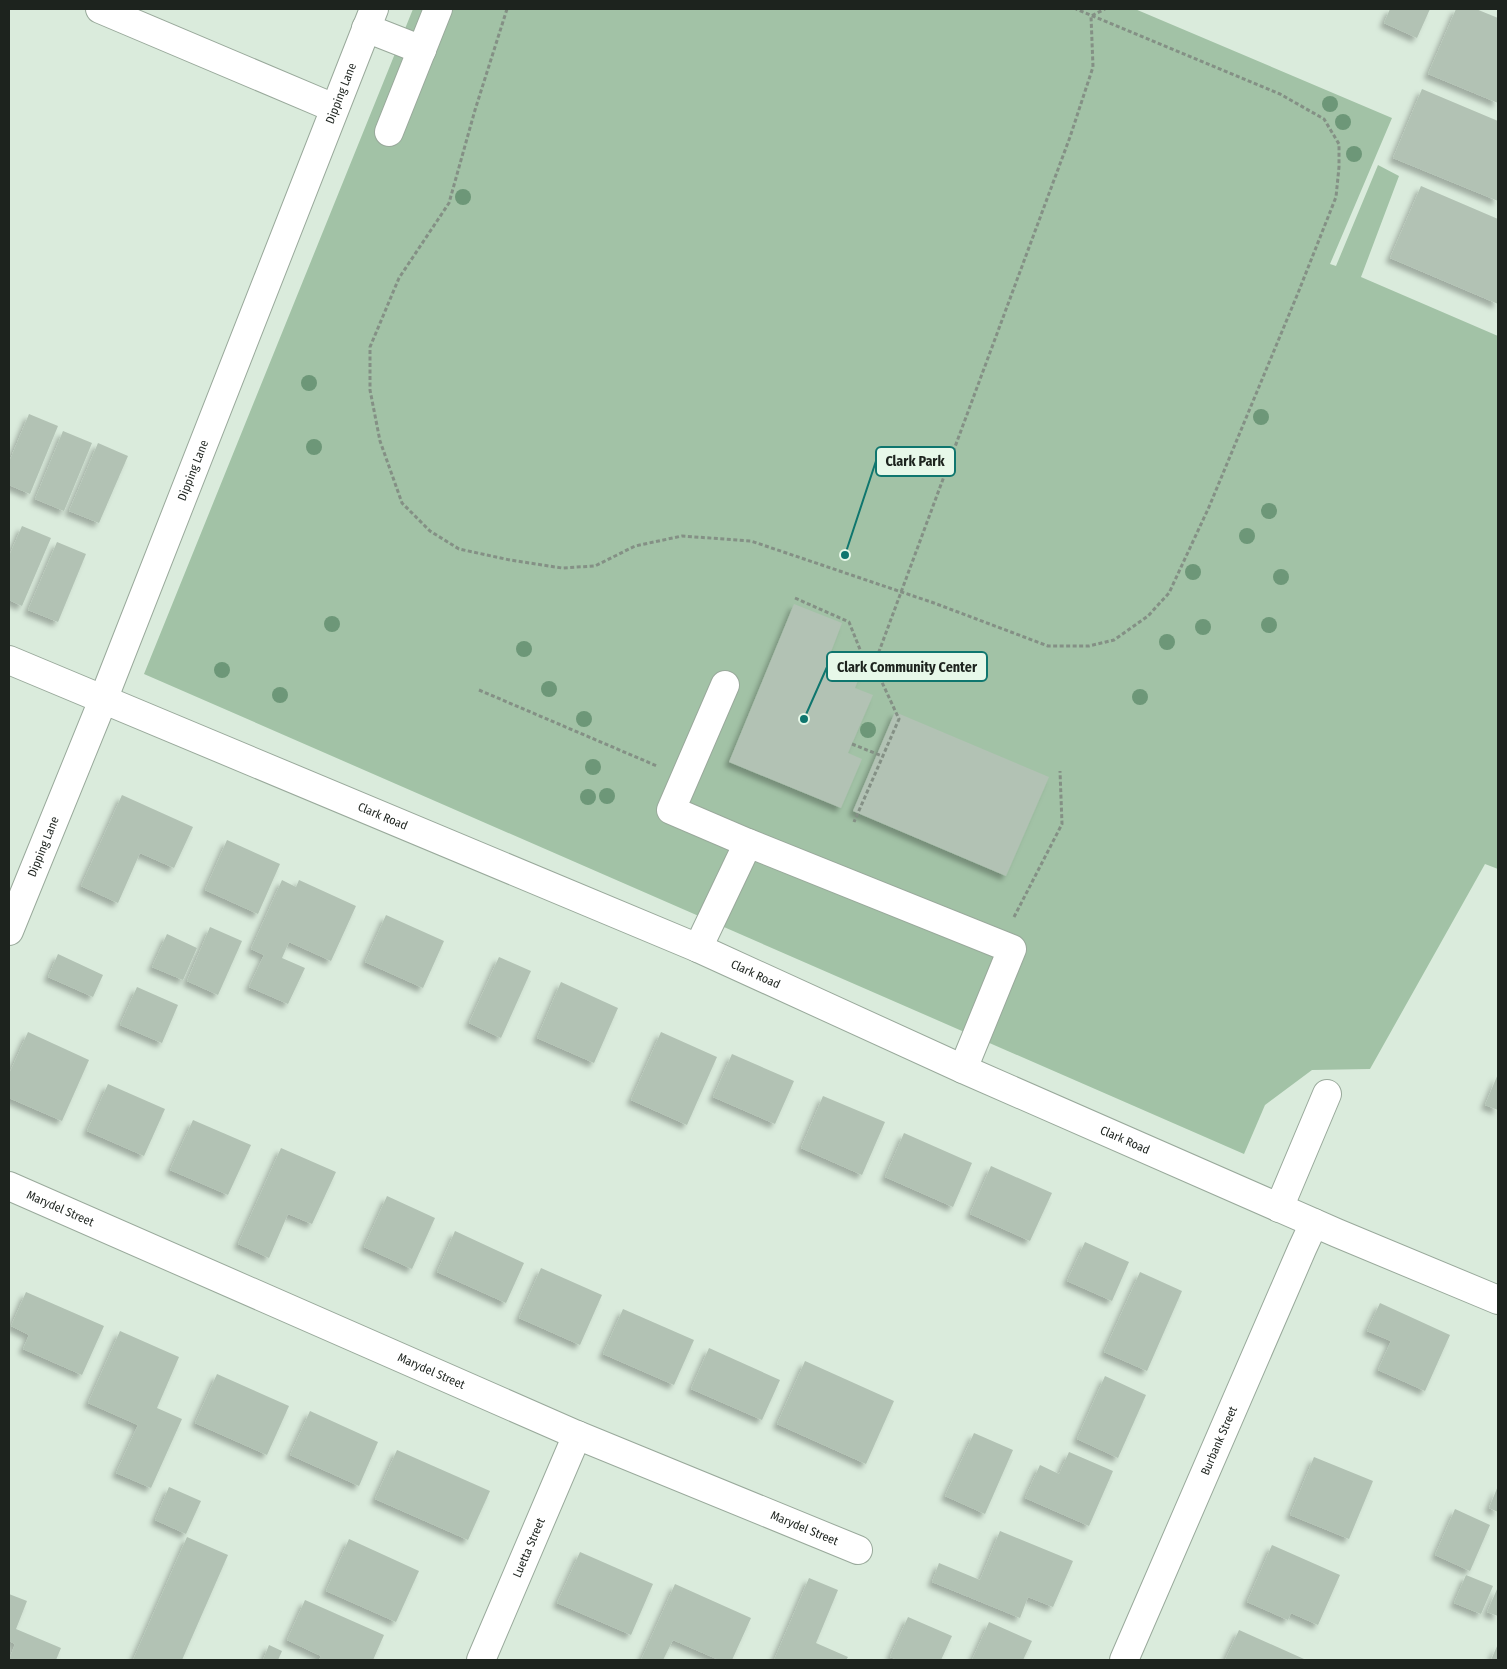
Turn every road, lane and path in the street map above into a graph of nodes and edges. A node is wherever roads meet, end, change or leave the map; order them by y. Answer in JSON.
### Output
{"nodes":[{"id":1,"x":100,"y":9,"type":"edge"},
{"id":2,"x":438,"y":9,"type":"edge"},
{"id":3,"x":507,"y":9,"type":"edge"},
{"id":4,"x":1076,"y":9,"type":"edge"},
{"id":5,"x":1105,"y":9,"type":"edge"},
{"id":6,"x":1090,"y":16,"type":"junction"},
{"id":7,"x":370,"y":18,"type":"edge"},
{"id":8,"x":422,"y":50,"type":"junction"},
{"id":9,"x":334,"y":108,"type":"junction"},
{"id":10,"x":389,"y":132,"type":"dead end"},
{"id":11,"x":901,"y":592,"type":"junction"},
{"id":12,"x":795,"y":598,"type":"dead end"},
{"id":13,"x":9,"y":660,"type":"edge"},
{"id":14,"x":874,"y":665,"type":"junction"},
{"id":15,"x":725,"y":685,"type":"dead end"},
{"id":16,"x":479,"y":690,"type":"dead end"},
{"id":17,"x":103,"y":700,"type":"junction"},
{"id":18,"x":852,"y":744,"type":"dead end"},
{"id":19,"x":882,"y":756,"type":"junction"},
{"id":20,"x":1060,"y":771,"type":"dead end"},
{"id":21,"x":685,"y":778,"type":"junction"},
{"id":22,"x":854,"y":822,"type":"dead end"},
{"id":23,"x":748,"y":843,"type":"junction"},
{"id":24,"x":9,"y":931,"type":"edge"},
{"id":25,"x":1001,"y":944,"type":"junction"},
{"id":26,"x":698,"y":948,"type":"junction"},
{"id":27,"x":963,"y":1069,"type":"junction"},
{"id":28,"x":1327,"y":1094,"type":"dead end"},
{"id":29,"x":9,"y":1186,"type":"edge"},
{"id":30,"x":1279,"y":1208,"type":"junction"},
{"id":31,"x":1314,"y":1223,"type":"junction"},
{"id":32,"x":1498,"y":1300,"type":"edge"},
{"id":33,"x":577,"y":1434,"type":"junction"},
{"id":34,"x":858,"y":1550,"type":"dead end"},
{"id":35,"x":480,"y":1660,"type":"edge"},
{"id":36,"x":1124,"y":1660,"type":"edge"}],
"edges":[{"from":1,"to":9,"type":"street"},
{"from":2,"to":8,"type":"street"},
{"from":3,"to":11,"type":"path"},
{"from":4,"to":6,"type":"path"},
{"from":5,"to":6,"type":"path"},
{"from":6,"to":11,"type":"path"},
{"from":6,"to":11,"type":"path"},
{"from":7,"to":8,"type":"street"},
{"from":7,"to":9,"type":"street","name":"Dipping Lane"},
{"from":8,"to":10,"type":"street"},
{"from":9,"to":17,"type":"street","name":"Dipping Lane"},
{"from":11,"to":14,"type":"path"},
{"from":12,"to":14,"type":"path"},
{"from":13,"to":17,"type":"street","name":"Clark Road"},
{"from":14,"to":19,"type":"path"},
{"from":15,"to":21,"type":"street"},
{"from":16,"to":21,"type":"path"},
{"from":17,"to":24,"type":"street","name":"Dipping Lane"},
{"from":17,"to":26,"type":"street","name":"Clark Road"},
{"from":18,"to":19,"type":"path"},
{"from":19,"to":22,"type":"path"},
{"from":20,"to":25,"type":"path"},
{"from":21,"to":23,"type":"street"},
{"from":23,"to":25,"type":"street"},
{"from":23,"to":26,"type":"street"},
{"from":25,"to":27,"type":"street"},
{"from":26,"to":27,"type":"street","name":"Clark Road"},
{"from":27,"to":30,"type":"street","name":"Clark Road"},
{"from":28,"to":30,"type":"street"},
{"from":29,"to":33,"type":"street","name":"Marydel Street"},
{"from":30,"to":31,"type":"street","name":"Clark Road"},
{"from":31,"to":32,"type":"street","name":"Clark Road"},
{"from":31,"to":36,"type":"street","name":"Burbank Street"},
{"from":33,"to":34,"type":"street","name":"Marydel Street"},
{"from":33,"to":35,"type":"street","name":"Luetta Street"}]}
